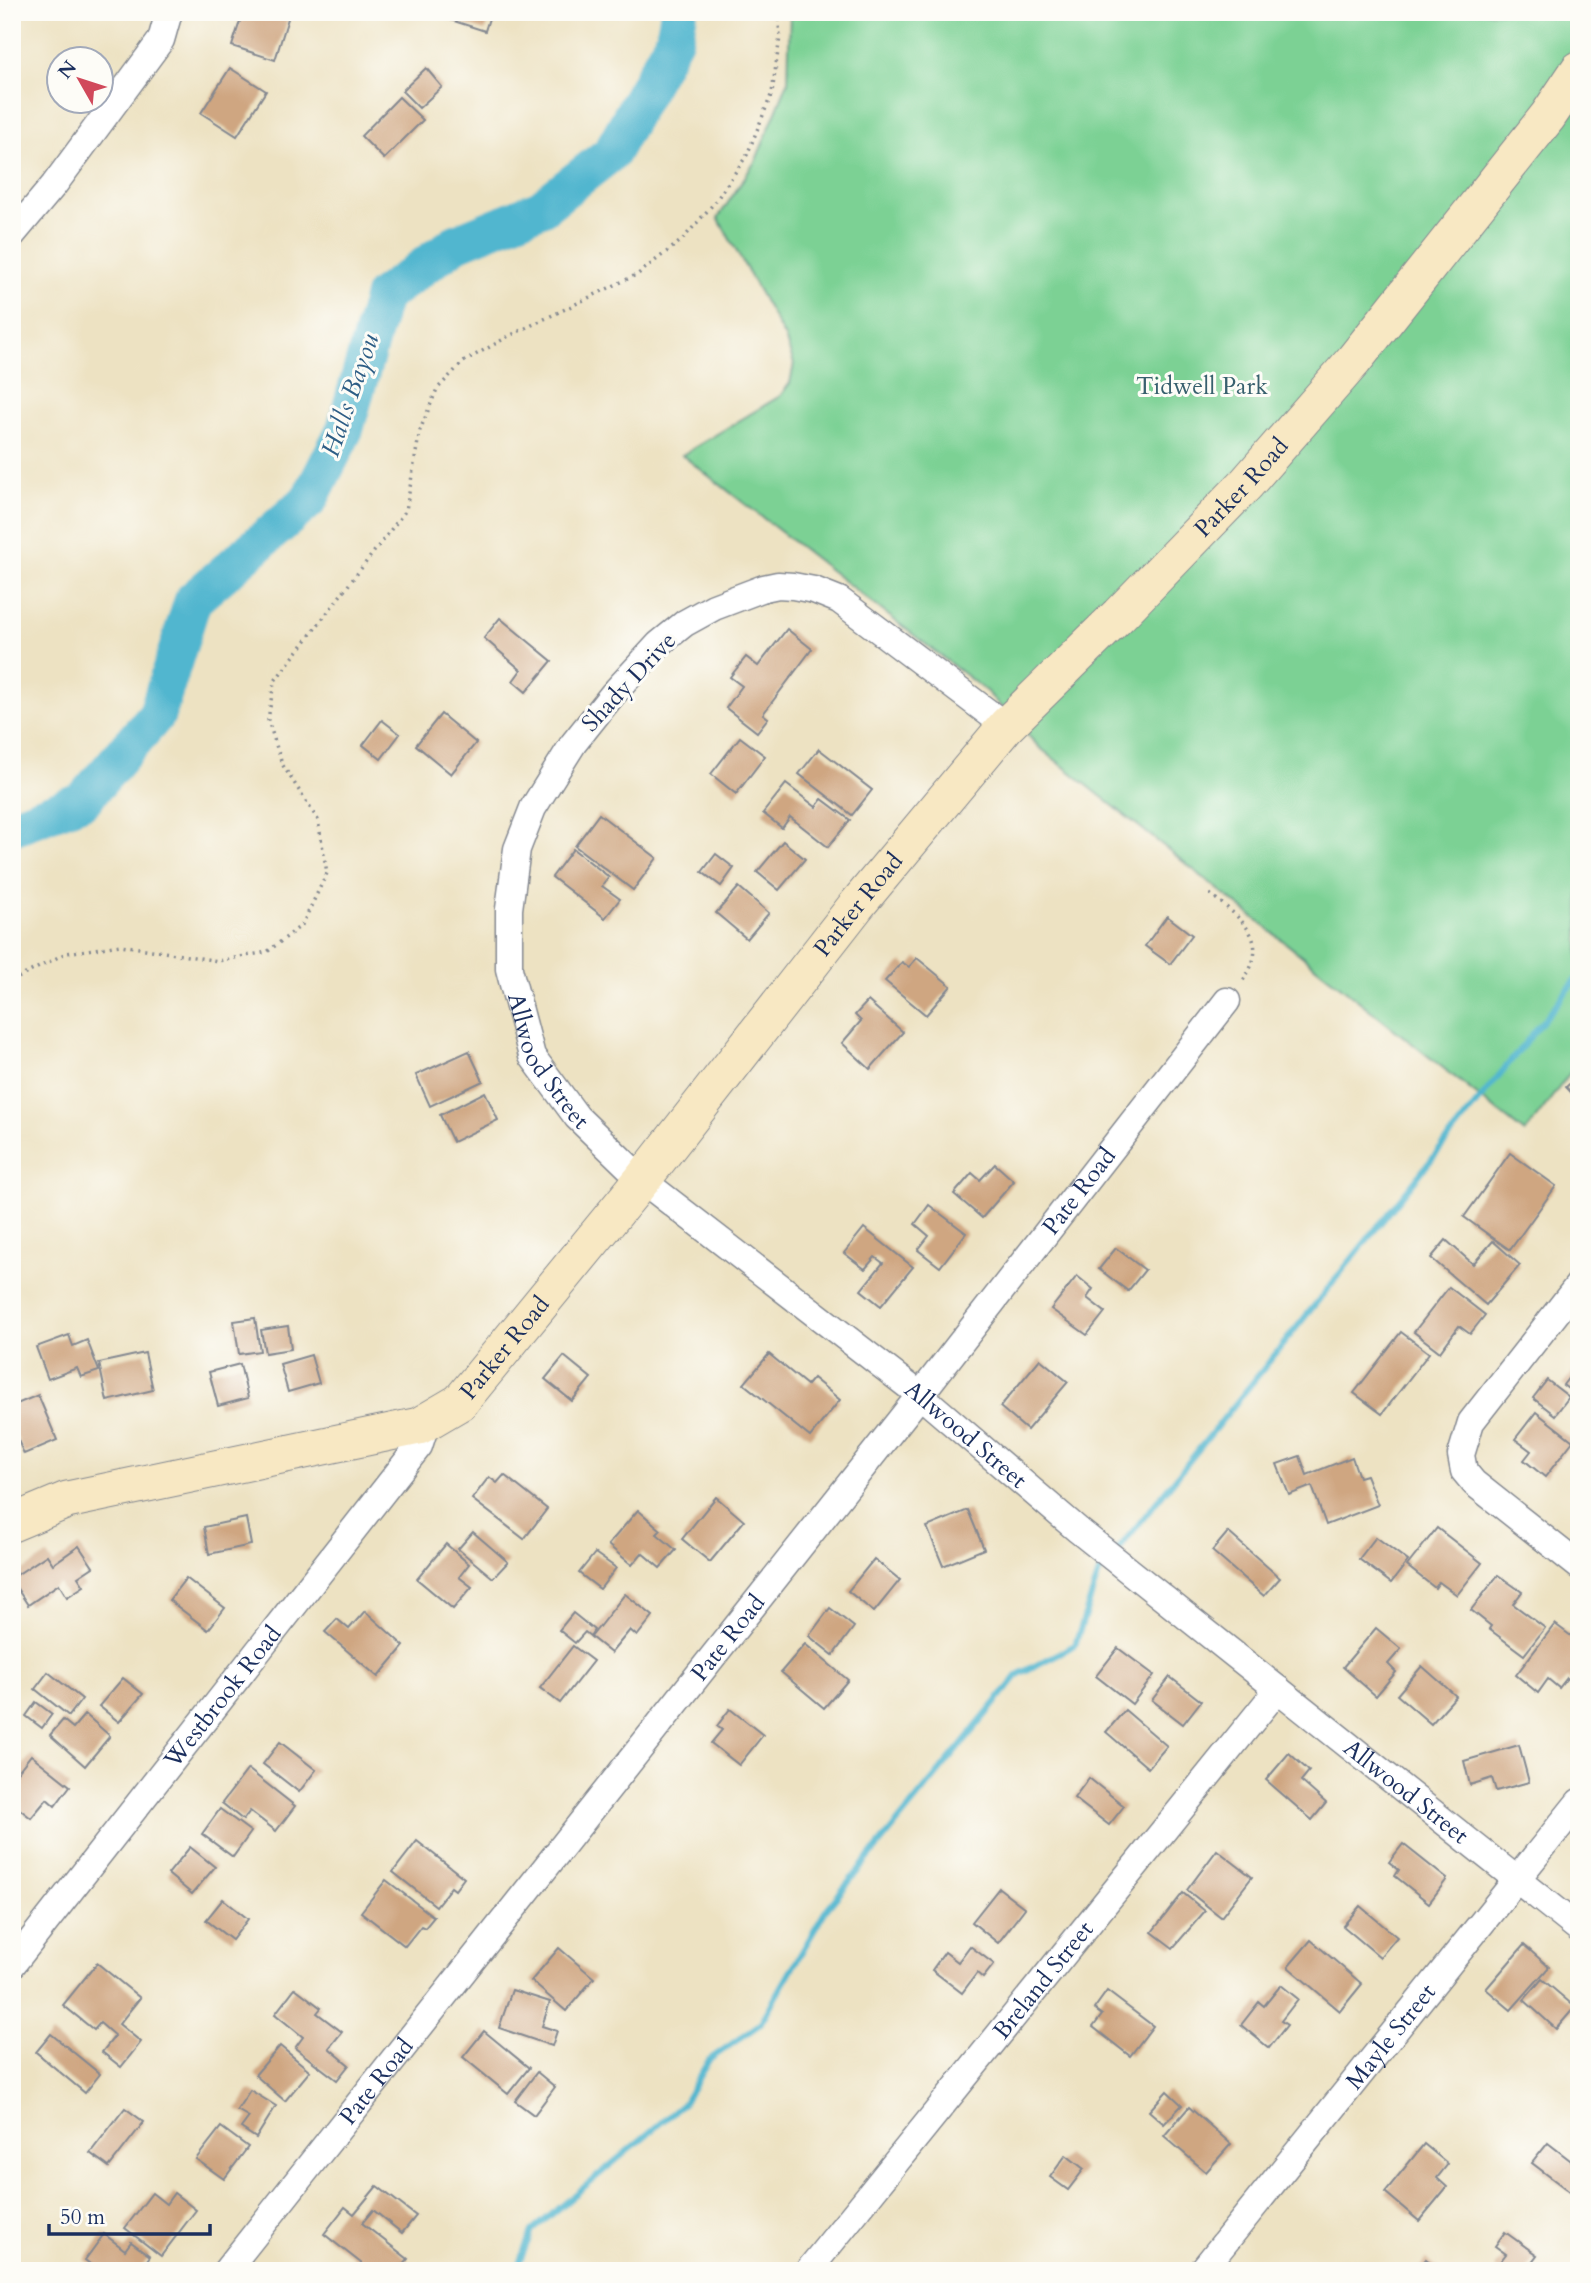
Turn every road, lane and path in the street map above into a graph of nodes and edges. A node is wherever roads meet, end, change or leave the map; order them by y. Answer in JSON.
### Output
{"nodes":[{"id":1,"x":169,"y":12,"type":"edge"},
{"id":2,"x":778,"y":12,"type":"edge"},
{"id":3,"x":1579,"y":70,"type":"edge"},
{"id":4,"x":12,"y":236,"type":"edge"},
{"id":5,"x":1006,"y":726,"type":"junction"},
{"id":6,"x":517,"y":849,"type":"joint"},
{"id":7,"x":1210,"y":894,"type":"dead end"},
{"id":8,"x":12,"y":981,"type":"edge"},
{"id":9,"x":1227,"y":1001,"type":"joint"},
{"id":10,"x":642,"y":1180,"type":"junction"},
{"id":11,"x":1579,"y":1284,"type":"edge"},
{"id":12,"x":920,"y":1395,"type":"junction"},
{"id":13,"x":423,"y":1435,"type":"junction"},
{"id":14,"x":12,"y":1523,"type":"edge"},
{"id":15,"x":1579,"y":1566,"type":"edge"},
{"id":16,"x":1278,"y":1689,"type":"junction"},
{"id":17,"x":1579,"y":1802,"type":"edge"},
{"id":18,"x":1517,"y":1880,"type":"junction"},
{"id":19,"x":1579,"y":1929,"type":"edge"},
{"id":20,"x":12,"y":1965,"type":"edge"},
{"id":21,"x":226,"y":2271,"type":"edge"},
{"id":22,"x":808,"y":2271,"type":"edge"},
{"id":23,"x":1202,"y":2271,"type":"edge"}],
"edges":[{"from":1,"to":4,"type":"street"},
{"from":2,"to":8,"type":"path"},
{"from":3,"to":5,"type":"main road","name":"Parker Road"},
{"from":5,"to":6,"type":"street","name":"Shady Drive"},
{"from":5,"to":10,"type":"main road","name":"Parker Road"},
{"from":6,"to":10,"type":"street","name":"Allwood Street"},
{"from":7,"to":9,"type":"path"},
{"from":9,"to":12,"type":"street","name":"Pate Road"},
{"from":10,"to":12,"type":"street","name":"Allwood Street"},
{"from":10,"to":13,"type":"main road","name":"Parker Road"},
{"from":11,"to":15,"type":"street"},
{"from":12,"to":16,"type":"street","name":"Allwood Street"},
{"from":12,"to":21,"type":"street","name":"Pate Road"},
{"from":13,"to":14,"type":"main road","name":"Parker Road"},
{"from":13,"to":20,"type":"street","name":"Westbrook Road"},
{"from":16,"to":18,"type":"street","name":"Allwood Street"},
{"from":16,"to":22,"type":"street","name":"Breland Street"},
{"from":17,"to":18,"type":"street","name":"Mayle Street"},
{"from":18,"to":19,"type":"street","name":"Allwood Street"},
{"from":18,"to":23,"type":"street","name":"Mayle Street"}]}
